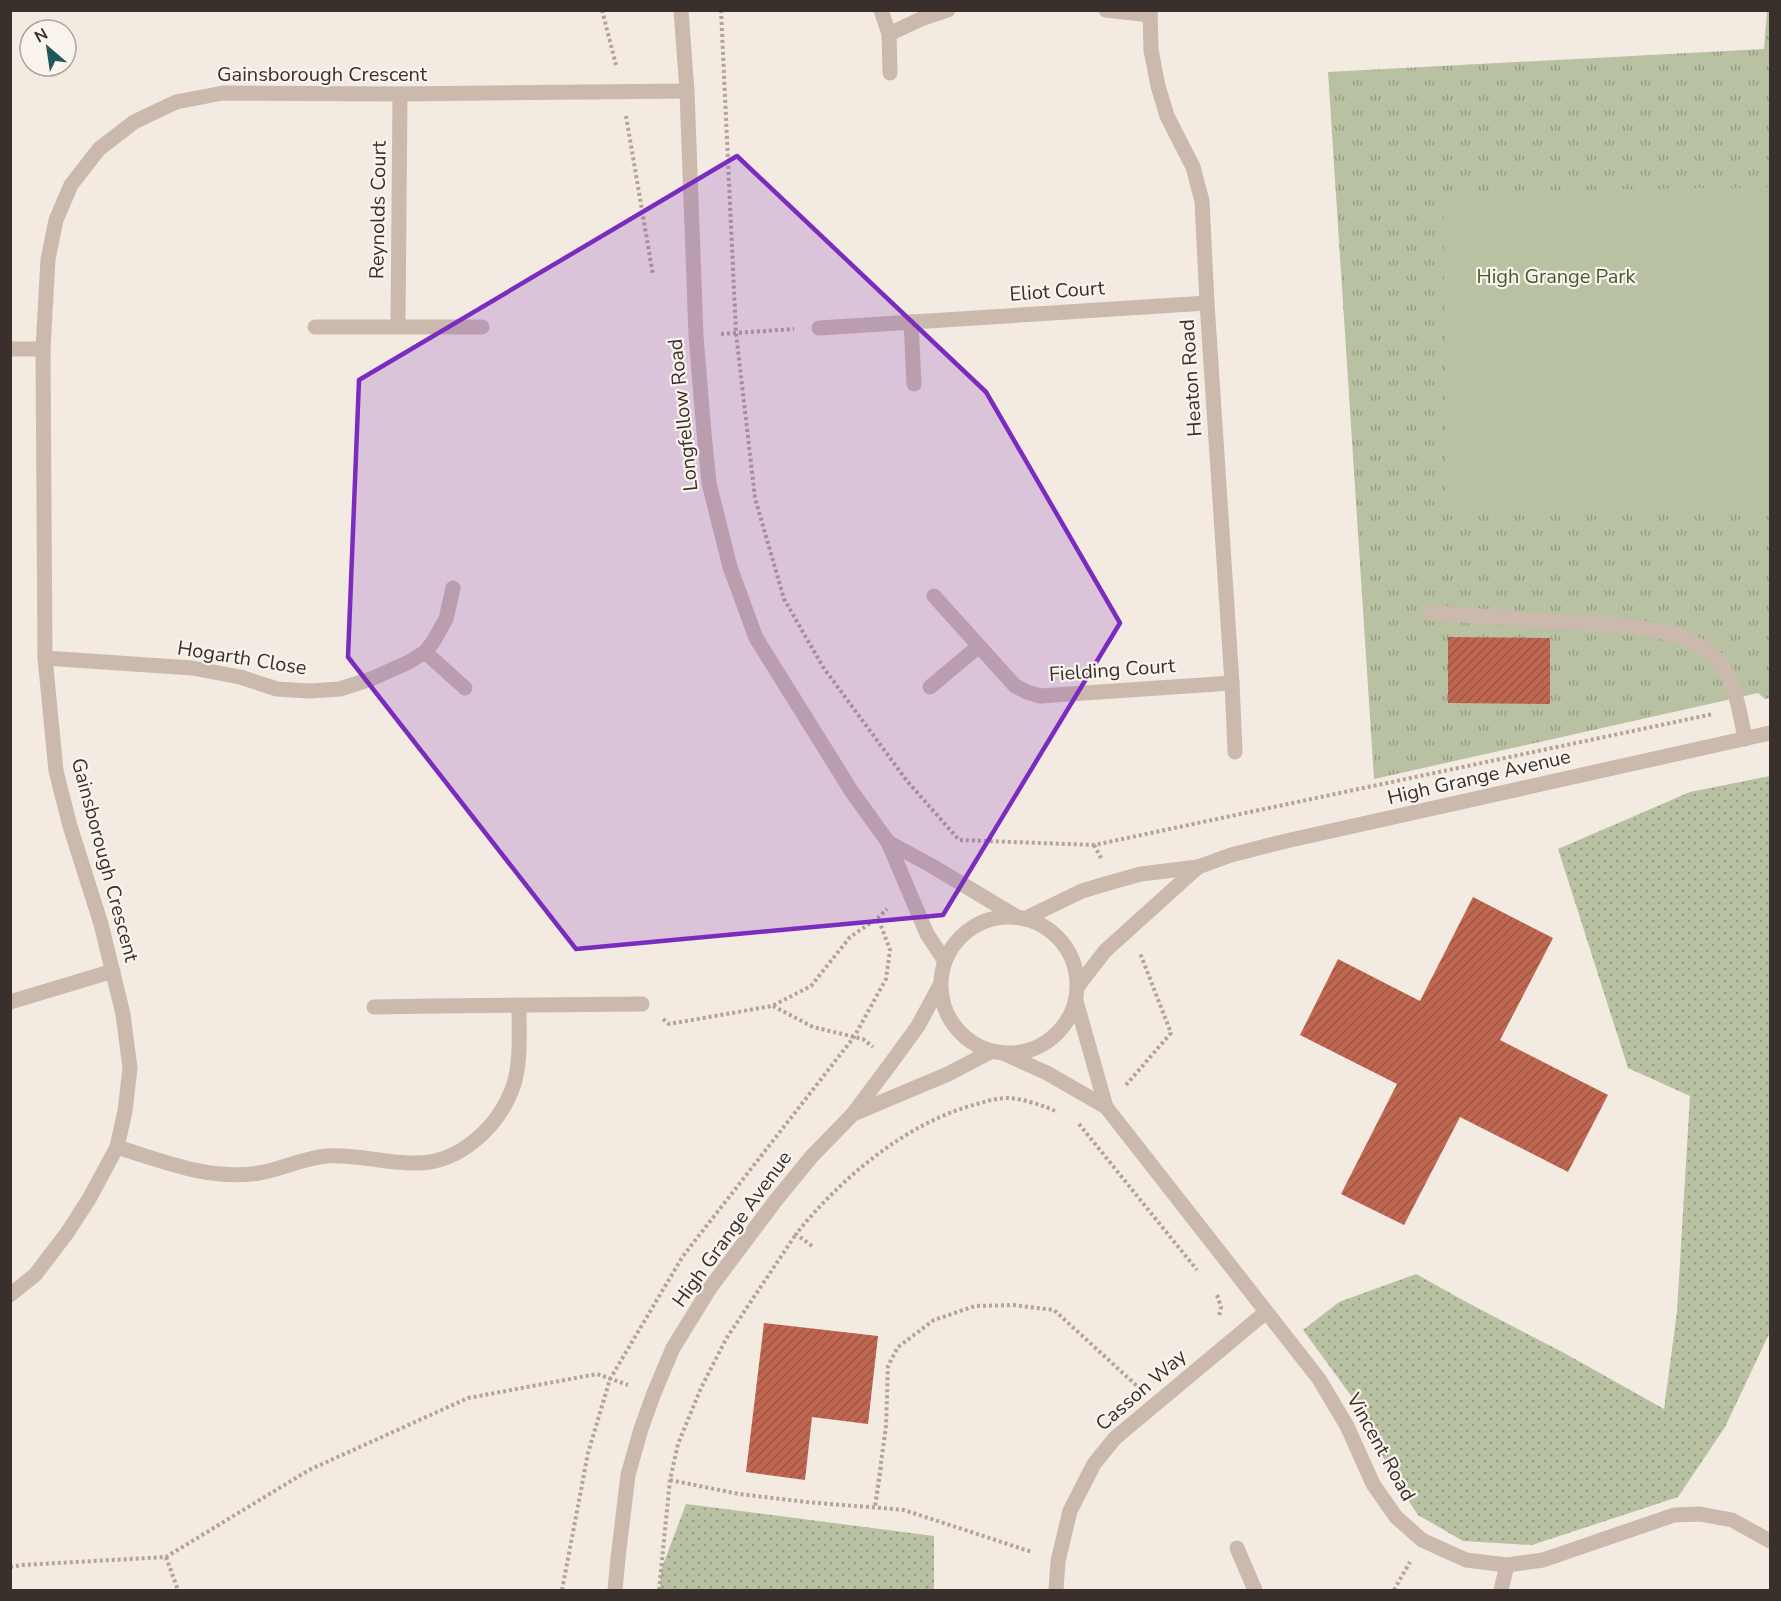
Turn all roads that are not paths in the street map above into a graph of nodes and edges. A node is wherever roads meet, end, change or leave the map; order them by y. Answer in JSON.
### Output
{"nodes":[{"id":1,"x":681,"y":10,"type":"edge"},
{"id":2,"x":881,"y":10,"type":"edge"},
{"id":3,"x":948,"y":10,"type":"edge"},
{"id":4,"x":1106,"y":10,"type":"edge"},
{"id":5,"x":1150,"y":13,"type":"edge"},
{"id":6,"x":889,"y":34,"type":"junction"},
{"id":7,"x":890,"y":73,"type":"dead end"},
{"id":8,"x":687,"y":92,"type":"junction"},
{"id":9,"x":400,"y":94,"type":"junction"},
{"id":10,"x":1207,"y":303,"type":"junction"},
{"id":11,"x":911,"y":322,"type":"junction"},
{"id":12,"x":398,"y":326,"type":"junction"},
{"id":13,"x":315,"y":327,"type":"dead end"},
{"id":14,"x":482,"y":327,"type":"dead end"},
{"id":15,"x":819,"y":328,"type":"road end"},
{"id":16,"x":10,"y":349,"type":"edge"},
{"id":17,"x":43,"y":349,"type":"junction"},
{"id":18,"x":914,"y":384,"type":"dead end"},
{"id":19,"x":453,"y":588,"type":"dead end"},
{"id":20,"x":934,"y":596,"type":"dead end"},
{"id":21,"x":1431,"y":613,"type":"dead end"},
{"id":22,"x":979,"y":646,"type":"junction"},
{"id":23,"x":425,"y":652,"type":"junction"},
{"id":24,"x":45,"y":658,"type":"junction"},
{"id":25,"x":1232,"y":683,"type":"junction"},
{"id":26,"x":930,"y":687,"type":"dead end"},
{"id":27,"x":465,"y":688,"type":"dead end"},
{"id":28,"x":1770,"y":734,"type":"edge"},
{"id":29,"x":1745,"y":739,"type":"junction"},
{"id":30,"x":1235,"y":752,"type":"dead end"},
{"id":31,"x":888,"y":842,"type":"junction"},
{"id":32,"x":1198,"y":867,"type":"junction"},
{"id":33,"x":1020,"y":918,"type":"junction"},
{"id":34,"x":945,"y":961,"type":"junction"},
{"id":35,"x":113,"y":971,"type":"junction"},
{"id":36,"x":940,"y":985,"type":"junction"},
{"id":37,"x":1077,"y":994,"type":"junction"},
{"id":38,"x":10,"y":1002,"type":"edge"},
{"id":39,"x":642,"y":1004,"type":"road end"},
{"id":40,"x":374,"y":1006,"type":"dead end"},
{"id":41,"x":519,"y":1007,"type":"junction"},
{"id":42,"x":998,"y":1053,"type":"junction"},
{"id":43,"x":1106,"y":1107,"type":"junction"},
{"id":44,"x":853,"y":1114,"type":"junction"},
{"id":45,"x":117,"y":1147,"type":"junction"},
{"id":46,"x":10,"y":1295,"type":"edge"},
{"id":47,"x":1266,"y":1312,"type":"junction"},
{"id":48,"x":1770,"y":1541,"type":"edge"},
{"id":49,"x":1237,"y":1548,"type":"dead end"},
{"id":50,"x":1507,"y":1565,"type":"junction"},
{"id":51,"x":615,"y":1590,"type":"edge"},
{"id":52,"x":1056,"y":1590,"type":"edge"},
{"id":53,"x":1255,"y":1590,"type":"edge"},
{"id":54,"x":1501,"y":1590,"type":"edge"}],
"edges":[{"from":1,"to":8,"type":"street","name":"Longfellow Road"},
{"from":2,"to":6,"type":"street"},
{"from":3,"to":6,"type":"street"},
{"from":4,"to":5,"type":"street"},
{"from":5,"to":10,"type":"street","name":"Heaton Road"},
{"from":6,"to":7,"type":"street"},
{"from":8,"to":9,"type":"street","name":"Gainsborough Crescent"},
{"from":8,"to":31,"type":"street","name":"Longfellow Road"},
{"from":9,"to":12,"type":"street","name":"Reynolds Court"},
{"from":9,"to":17,"type":"street","name":"Gainsborough Crescent"},
{"from":10,"to":11,"type":"street","name":"Eliot Court"},
{"from":10,"to":25,"type":"street","name":"Heaton Road"},
{"from":11,"to":15,"type":"street","name":"Eliot Court"},
{"from":11,"to":18,"type":"street"},
{"from":12,"to":13,"type":"street"},
{"from":12,"to":14,"type":"street"},
{"from":16,"to":17,"type":"street"},
{"from":17,"to":24,"type":"street","name":"Gainsborough Crescent"},
{"from":19,"to":23,"type":"street","name":"Hogarth Close"},
{"from":20,"to":22,"type":"street","name":"Fielding Court"},
{"from":21,"to":29,"type":"street"},
{"from":22,"to":25,"type":"street","name":"Fielding Court"},
{"from":22,"to":26,"type":"street"},
{"from":23,"to":24,"type":"street","name":"Hogarth Close"},
{"from":23,"to":27,"type":"street"},
{"from":24,"to":35,"type":"street","name":"Gainsborough Crescent"},
{"from":25,"to":30,"type":"street","name":"Heaton Road"},
{"from":28,"to":29,"type":"street","name":"High Grange Avenue"},
{"from":29,"to":32,"type":"street","name":"High Grange Avenue"},
{"from":31,"to":33,"type":"street"},
{"from":31,"to":34,"type":"street"},
{"from":32,"to":33,"type":"street","name":"High Grange Avenue"},
{"from":32,"to":37,"type":"street","name":"High Grange Avenue"},
{"from":33,"to":34,"type":"street","name":"High Grange Avenue"},
{"from":33,"to":37,"type":"street"},
{"from":34,"to":36,"type":"street","name":"High Grange Avenue"},
{"from":35,"to":38,"type":"street"},
{"from":35,"to":45,"type":"street","name":"Gainsborough Crescent"},
{"from":36,"to":42,"type":"street","name":"High Grange Avenue"},
{"from":36,"to":44,"type":"street","name":"High Grange Avenue"},
{"from":37,"to":42,"type":"street","name":"High Grange Avenue"},
{"from":37,"to":43,"type":"street","name":"Vincent Road"},
{"from":39,"to":41,"type":"street"},
{"from":40,"to":41,"type":"street"},
{"from":41,"to":45,"type":"street"},
{"from":42,"to":43,"type":"street","name":"Vincent Road"},
{"from":42,"to":44,"type":"street","name":"High Grange Avenue"},
{"from":43,"to":47,"type":"street","name":"Vincent Road"},
{"from":44,"to":51,"type":"street","name":"High Grange Avenue"},
{"from":45,"to":46,"type":"street","name":"Gainsborough Crescent"},
{"from":47,"to":50,"type":"street","name":"Vincent Road"},
{"from":47,"to":52,"type":"street","name":"Casson Way"},
{"from":48,"to":50,"type":"street","name":"Vincent Road"},
{"from":49,"to":53,"type":"street"},
{"from":50,"to":54,"type":"street"}]}
